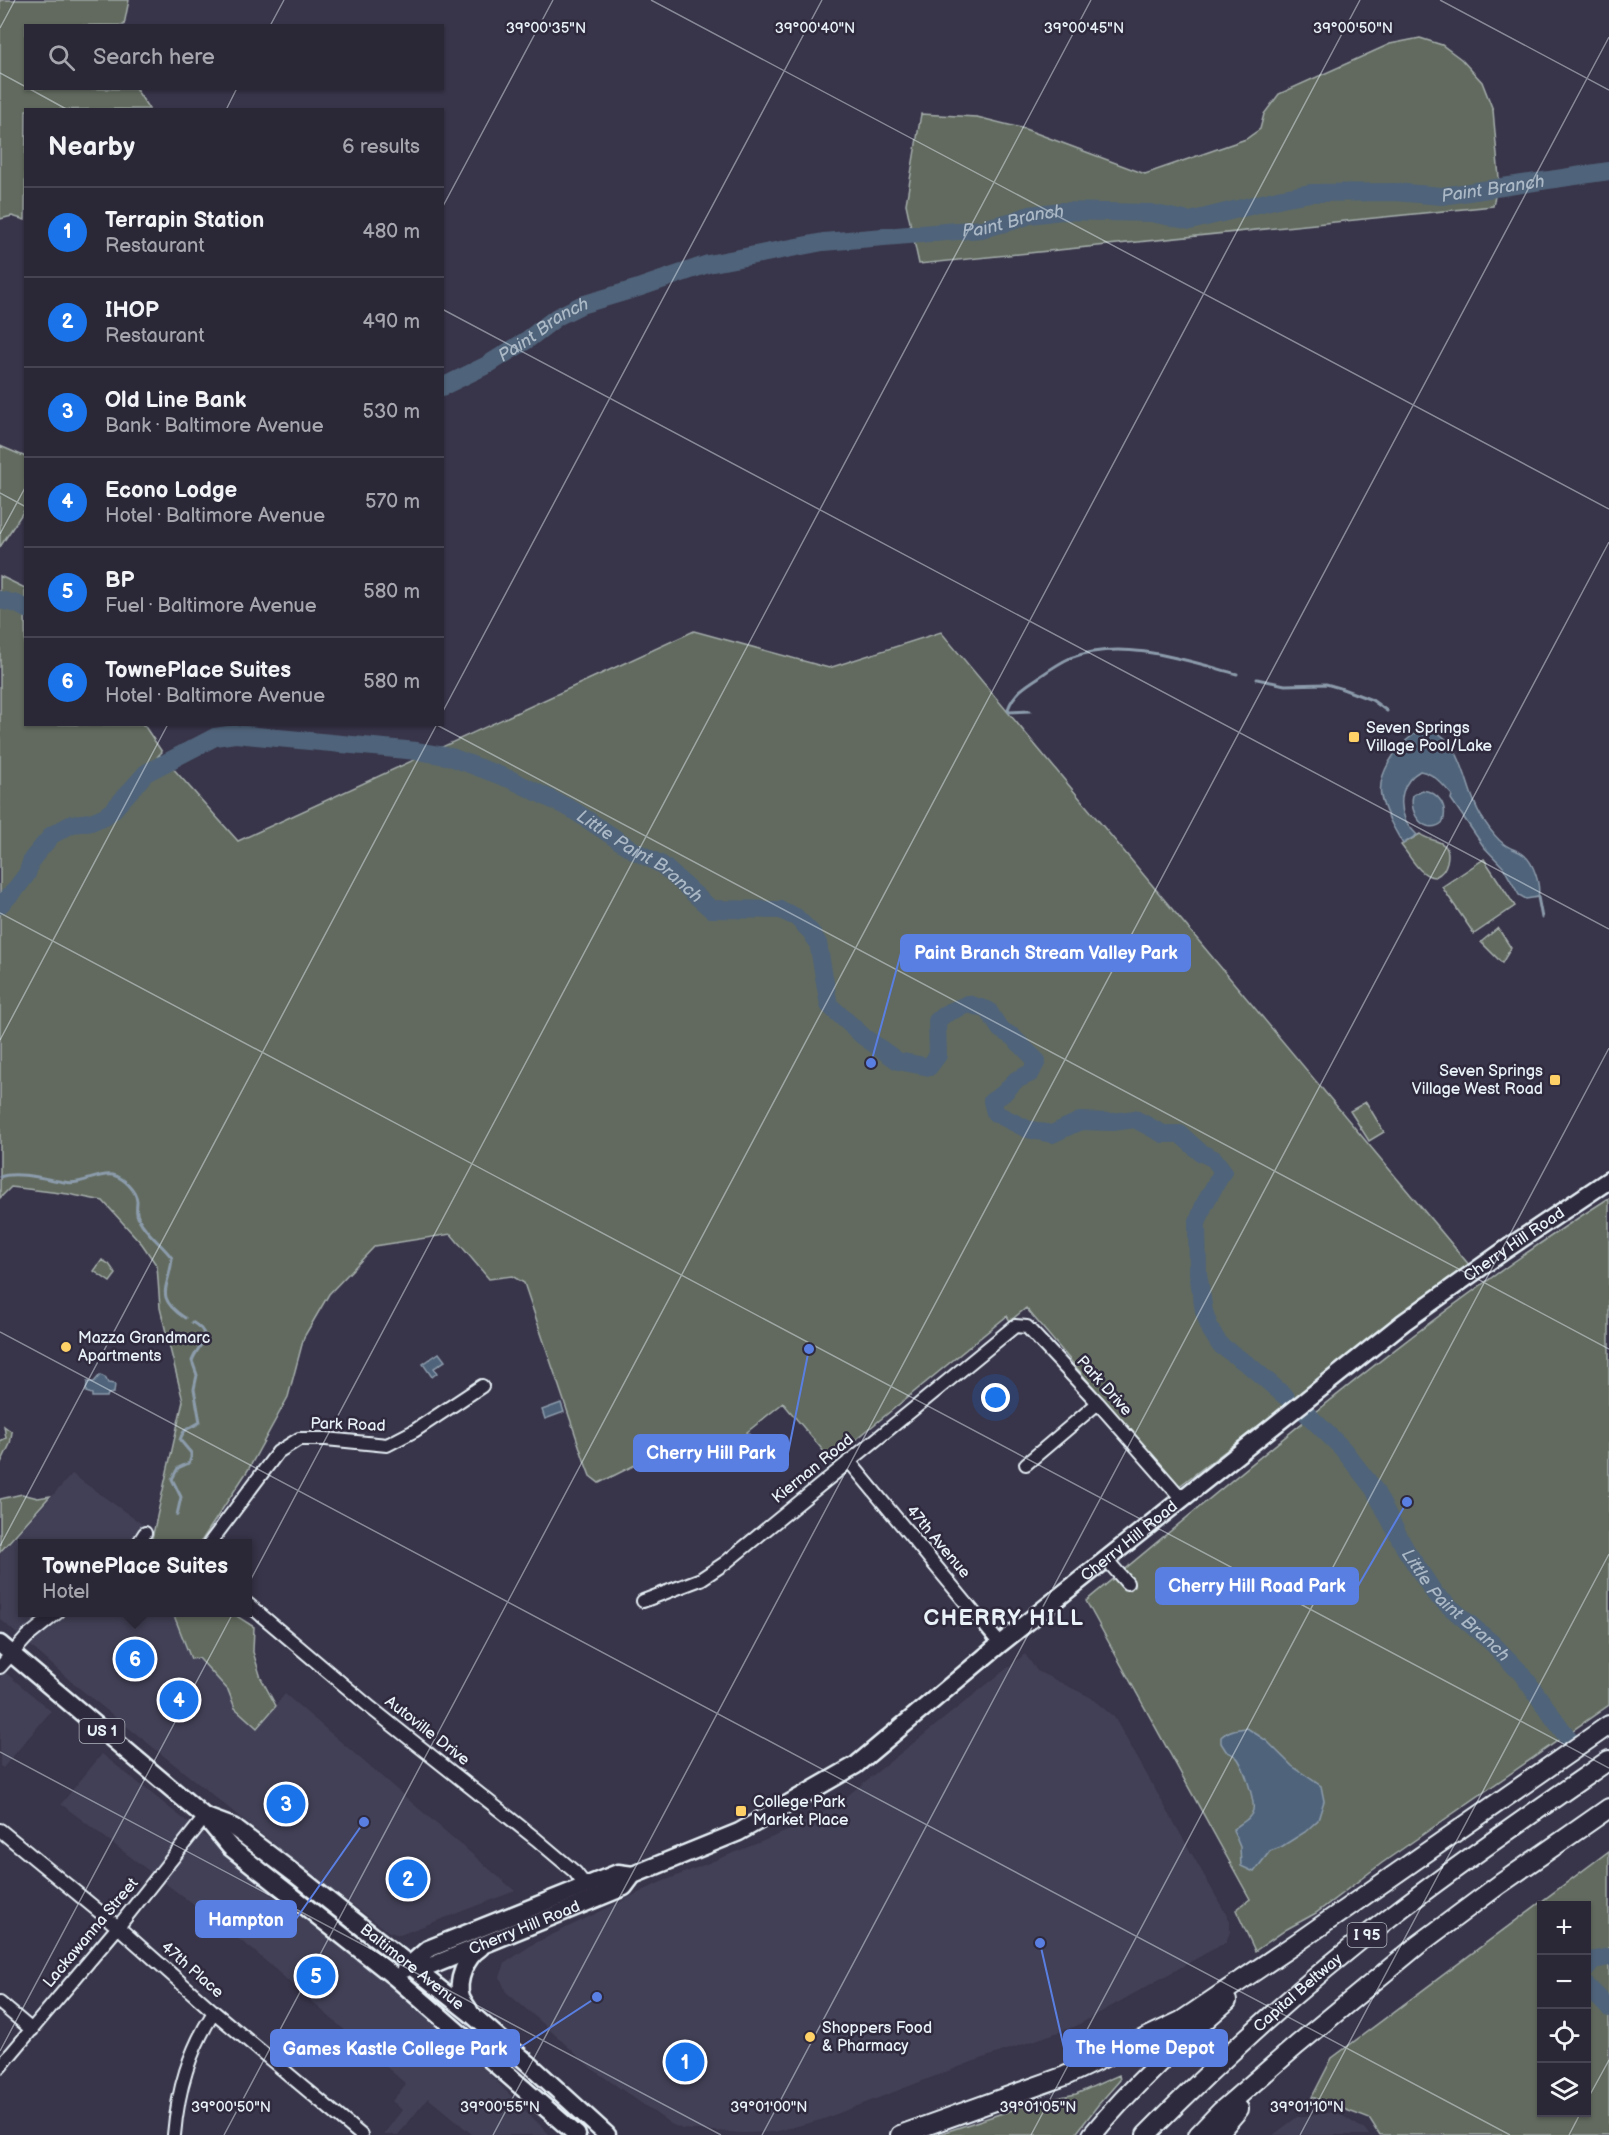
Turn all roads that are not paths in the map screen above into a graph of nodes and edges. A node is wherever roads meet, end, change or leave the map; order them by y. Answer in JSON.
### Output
{"nodes":[{"id":1,"x":1609,"y":1180,"type":"edge"},
{"id":2,"x":993,"y":1342,"type":"joint"},
{"id":3,"x":482,"y":1386,"type":"dead end"},
{"id":4,"x":1098,"y":1403,"type":"junction"},
{"id":5,"x":849,"y":1461,"type":"junction"},
{"id":6,"x":1026,"y":1464,"type":"dead end"},
{"id":7,"x":1183,"y":1500,"type":"junction"},
{"id":8,"x":213,"y":1539,"type":"edge"},
{"id":9,"x":1106,"y":1559,"type":"junction"},
{"id":10,"x":1127,"y":1583,"type":"dead end"},
{"id":11,"x":643,"y":1601,"type":"dead end"},
{"id":12,"x":252,"y":1607,"type":"edge"},
{"id":13,"x":51,"y":1617,"type":"edge"},
{"id":14,"x":1000,"y":1644,"type":"junction"},
{"id":15,"x":5,"y":1648,"type":"edge"},
{"id":16,"x":0,"y":1666,"type":"edge"},
{"id":17,"x":1609,"y":1725,"type":"edge"},
{"id":18,"x":1609,"y":1760,"type":"edge"},
{"id":19,"x":1609,"y":1809,"type":"edge"},
{"id":20,"x":205,"y":1817,"type":"junction"},
{"id":21,"x":0,"y":1830,"type":"edge"},
{"id":22,"x":633,"y":1875,"type":"junction"},
{"id":23,"x":586,"y":1886,"type":"junction"},
{"id":24,"x":118,"y":1927,"type":"junction"},
{"id":25,"x":503,"y":1937,"type":"junction"},
{"id":26,"x":1295,"y":1944,"type":"junction"},
{"id":27,"x":409,"y":1965,"type":"junction"},
{"id":28,"x":396,"y":1978,"type":"junction"},
{"id":29,"x":0,"y":2003,"type":"edge"},
{"id":30,"x":214,"y":2012,"type":"junction"},
{"id":31,"x":470,"y":2013,"type":"junction"},
{"id":32,"x":32,"y":2030,"type":"junction"},
{"id":33,"x":1297,"y":2045,"type":"junction"},
{"id":34,"x":0,"y":2067,"type":"edge"},
{"id":35,"x":174,"y":2135,"type":"edge"},
{"id":36,"x":361,"y":2135,"type":"edge"},
{"id":37,"x":577,"y":2135,"type":"edge"},
{"id":38,"x":607,"y":2135,"type":"edge"},
{"id":39,"x":900,"y":2135,"type":"edge"},
{"id":40,"x":1092,"y":2135,"type":"edge"},
{"id":41,"x":1146,"y":2135,"type":"edge"},
{"id":42,"x":1198,"y":2135,"type":"edge"},
{"id":43,"x":1217,"y":2135,"type":"edge"}],
"edges":[{"from":1,"to":7,"type":"main road","name":"Cherry Hill Road"},
{"from":2,"to":4,"type":"street","name":"Park Drive"},
{"from":2,"to":5,"type":"street","name":"Kiernan Road"},
{"from":3,"to":8,"type":"street","name":"Park Road"},
{"from":4,"to":6,"type":"street"},
{"from":4,"to":7,"type":"street","name":"Park Drive"},
{"from":5,"to":11,"type":"street","name":"Kiernan Road"},
{"from":5,"to":14,"type":"street","name":"47th Avenue"},
{"from":7,"to":9,"type":"main road","name":"Cherry Hill Road"},
{"from":9,"to":10,"type":"street"},
{"from":9,"to":14,"type":"main road","name":"Cherry Hill Road"},
{"from":12,"to":23,"type":"street","name":"Autoville Drive"},
{"from":13,"to":15,"type":"street"},
{"from":14,"to":22,"type":"main road","name":"Cherry Hill Road"},
{"from":15,"to":16,"type":"street"},
{"from":15,"to":20,"type":"main road","name":"Baltimore Avenue","number":"US 1"},
{"from":17,"to":26,"type":"highway"},
{"from":18,"to":41,"type":"highway","name":"Capital Beltway","number":"I 95"},
{"from":19,"to":33,"type":"highway","number":"I 95"},
{"from":20,"to":24,"type":"street","name":"Lackawanna Street"},
{"from":20,"to":27,"type":"main road","name":"Baltimore Avenue","number":"US 1"},
{"from":20,"to":28,"type":"main road","name":"Baltimore Avenue","number":"US 1"},
{"from":21,"to":24,"type":"street","name":"47th Place"},
{"from":22,"to":23,"type":"main road","name":"Cherry Hill Road"},
{"from":22,"to":25,"type":"main road","name":"Cherry Hill Road"},
{"from":23,"to":27,"type":"main road","name":"Cherry Hill Road"},
{"from":24,"to":30,"type":"street","name":"47th Place"},
{"from":24,"to":32,"type":"street","name":"Lackawanna Street"},
{"from":25,"to":27,"type":"main road","name":"Cherry Hill Road"},
{"from":25,"to":31,"type":"main road"},
{"from":26,"to":39,"type":"highway"},
{"from":26,"to":40,"type":"highway"},
{"from":27,"to":28,"type":"main road","name":"Cherry Hill Road"},
{"from":27,"to":31,"type":"main road","name":"Baltimore Avenue","number":"US 1"},
{"from":28,"to":37,"type":"main road","name":"Baltimore Avenue","number":"US 1"},
{"from":29,"to":32,"type":"street"},
{"from":30,"to":35,"type":"street"},
{"from":30,"to":36,"type":"street","name":"47th Place"},
{"from":31,"to":38,"type":"main road","name":"Baltimore Avenue","number":"US 1"},
{"from":32,"to":34,"type":"street","name":"Lackawanna Street"},
{"from":33,"to":42,"type":"highway","number":"I 95"},
{"from":33,"to":43,"type":"highway"}]}
